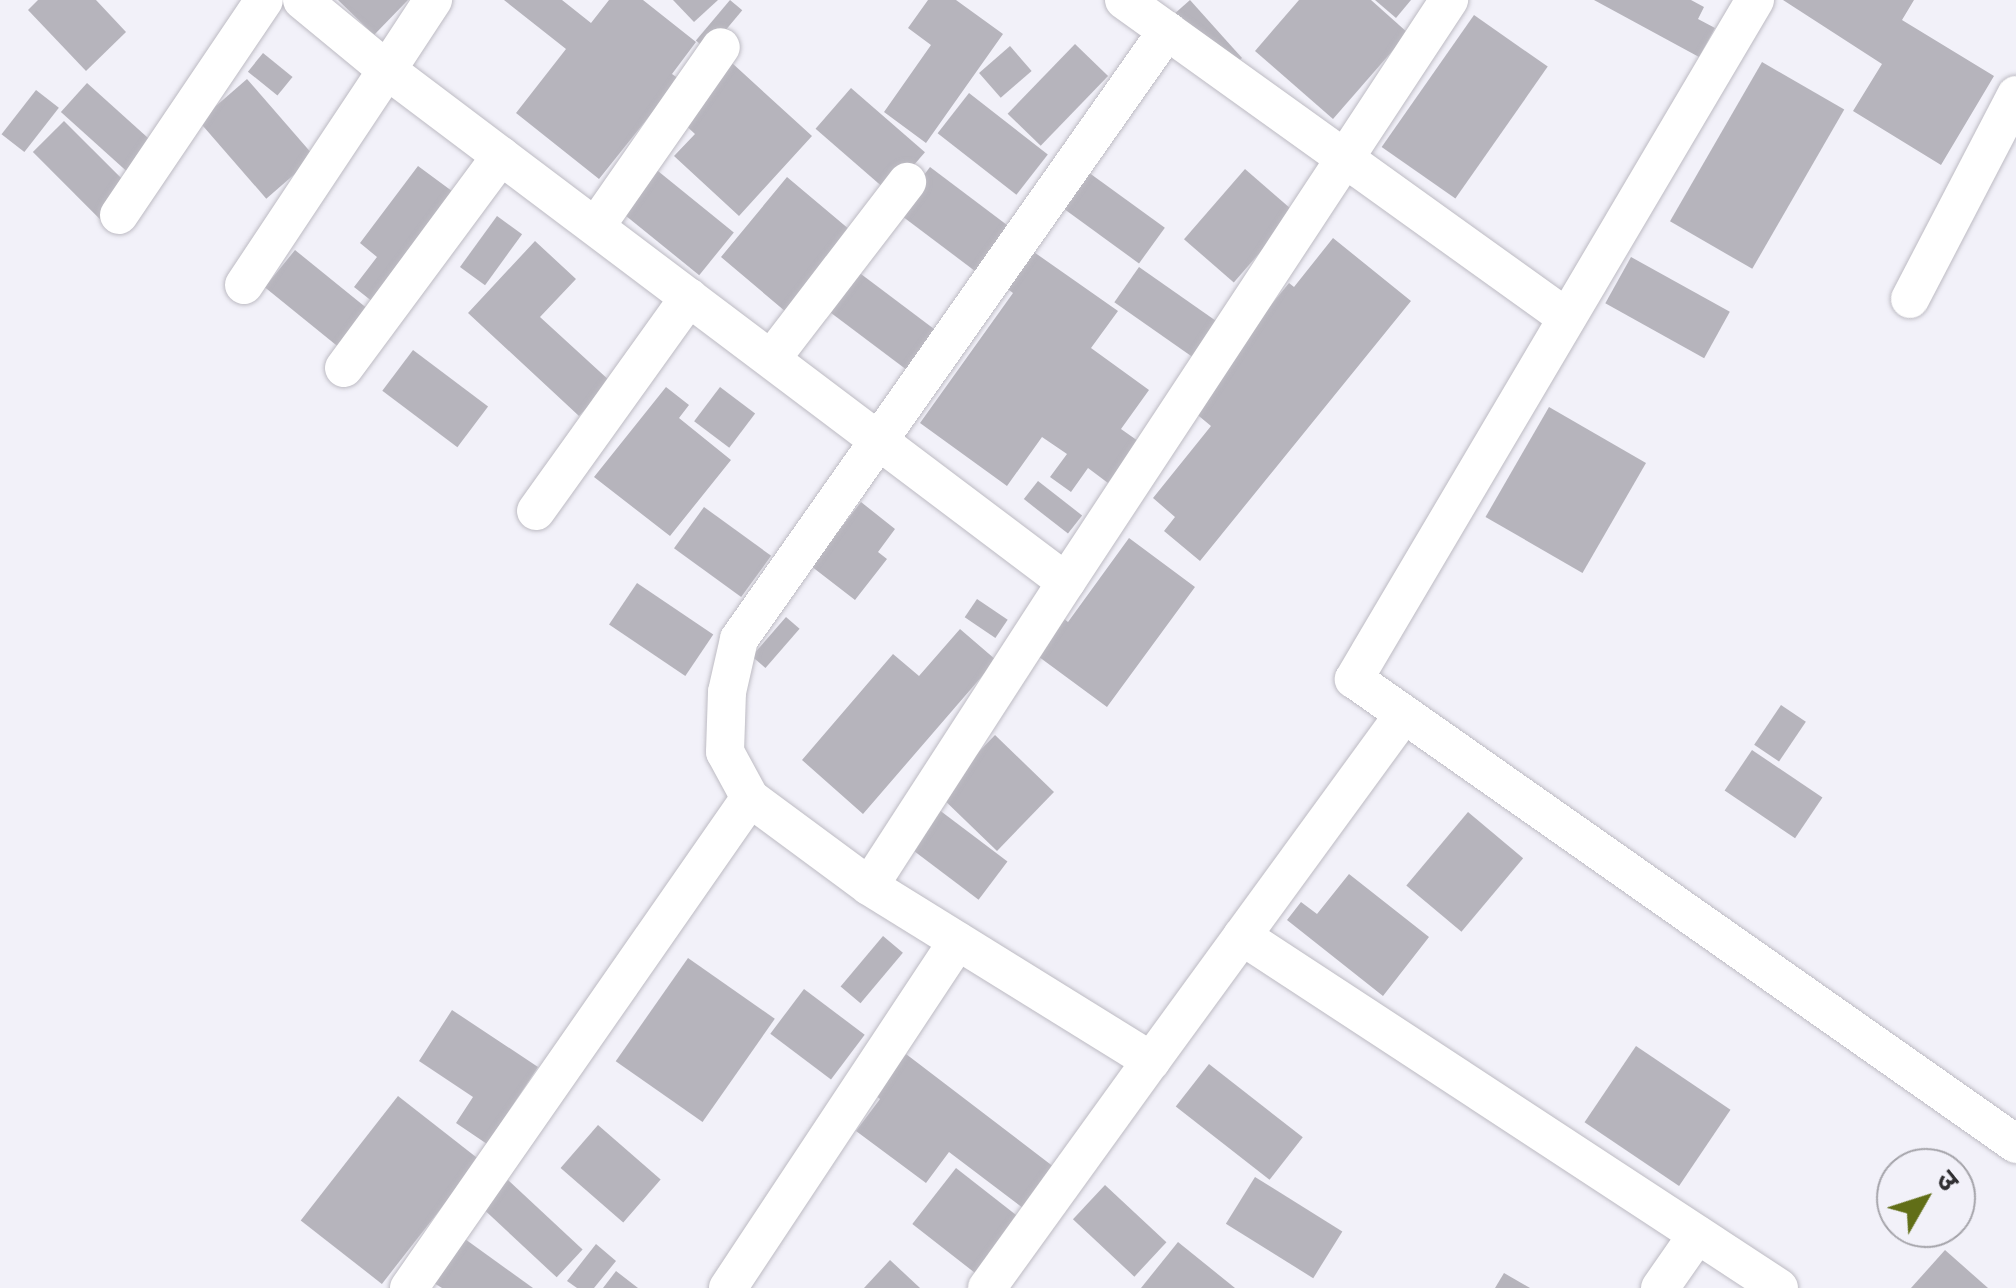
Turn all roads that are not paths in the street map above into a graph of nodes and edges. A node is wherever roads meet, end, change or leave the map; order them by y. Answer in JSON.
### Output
{"nodes":[{"id":1,"x":264,"y":0,"type":"edge"},
{"id":2,"x":302,"y":0,"type":"edge"},
{"id":3,"x":432,"y":0,"type":"edge"},
{"id":4,"x":1449,"y":0,"type":"edge"},
{"id":5,"x":1755,"y":0,"type":"edge"},
{"id":6,"x":1146,"y":11,"type":"edge"},
{"id":7,"x":722,"y":47,"type":"dead end"},
{"id":8,"x":387,"y":70,"type":"junction"},
{"id":9,"x":2016,"y":95,"type":"edge"},
{"id":10,"x":501,"y":156,"type":"junction"},
{"id":11,"x":1344,"y":158,"type":"junction"},
{"id":12,"x":908,"y":182,"type":"dead end"},
{"id":13,"x":119,"y":215,"type":"dead end"},
{"id":14,"x":596,"y":226,"type":"junction"},
{"id":15,"x":244,"y":284,"type":"dead end"},
{"id":16,"x":690,"y":297,"type":"junction"},
{"id":17,"x":1910,"y":299,"type":"dead end"},
{"id":18,"x":1567,"y":318,"type":"junction"},
{"id":19,"x":772,"y":358,"type":"junction"},
{"id":20,"x":344,"y":368,"type":"dead end"},
{"id":21,"x":882,"y":441,"type":"junction"},
{"id":22,"x":536,"y":511,"type":"dead end"},
{"id":23,"x":1066,"y":582,"type":"junction"},
{"id":24,"x":1404,"y":714,"type":"junction"},
{"id":25,"x":750,"y":798,"type":"junction"},
{"id":26,"x":870,"y":886,"type":"junction"},
{"id":27,"x":1242,"y":936,"type":"junction"},
{"id":28,"x":958,"y":942,"type":"junction"},
{"id":29,"x":1151,"y":1061,"type":"junction"},
{"id":30,"x":2016,"y":1144,"type":"edge"},
{"id":31,"x":1697,"y":1234,"type":"junction"},
{"id":32,"x":409,"y":1288,"type":"edge"},
{"id":33,"x":728,"y":1288,"type":"edge"},
{"id":34,"x":988,"y":1288,"type":"edge"},
{"id":35,"x":1660,"y":1288,"type":"edge"},
{"id":36,"x":1778,"y":1288,"type":"edge"}],
"edges":[{"from":1,"to":13,"type":"street"},
{"from":2,"to":8,"type":"street"},
{"from":3,"to":8,"type":"street"},
{"from":4,"to":11,"type":"street"},
{"from":5,"to":18,"type":"street"},
{"from":6,"to":11,"type":"street"},
{"from":6,"to":21,"type":"street"},
{"from":7,"to":14,"type":"street"},
{"from":8,"to":10,"type":"street"},
{"from":8,"to":15,"type":"street"},
{"from":9,"to":17,"type":"street"},
{"from":10,"to":14,"type":"street"},
{"from":10,"to":20,"type":"street"},
{"from":11,"to":18,"type":"street"},
{"from":11,"to":23,"type":"street"},
{"from":12,"to":19,"type":"street"},
{"from":14,"to":16,"type":"street"},
{"from":16,"to":19,"type":"street"},
{"from":16,"to":22,"type":"street"},
{"from":18,"to":24,"type":"street"},
{"from":19,"to":21,"type":"street"},
{"from":21,"to":23,"type":"street"},
{"from":21,"to":25,"type":"street"},
{"from":23,"to":26,"type":"street"},
{"from":24,"to":27,"type":"street"},
{"from":24,"to":30,"type":"street"},
{"from":25,"to":26,"type":"street"},
{"from":25,"to":32,"type":"street"},
{"from":26,"to":28,"type":"street"},
{"from":27,"to":29,"type":"street"},
{"from":27,"to":31,"type":"street"},
{"from":28,"to":29,"type":"street"},
{"from":28,"to":33,"type":"street"},
{"from":29,"to":34,"type":"street"},
{"from":31,"to":35,"type":"street"},
{"from":31,"to":36,"type":"street"}]}
